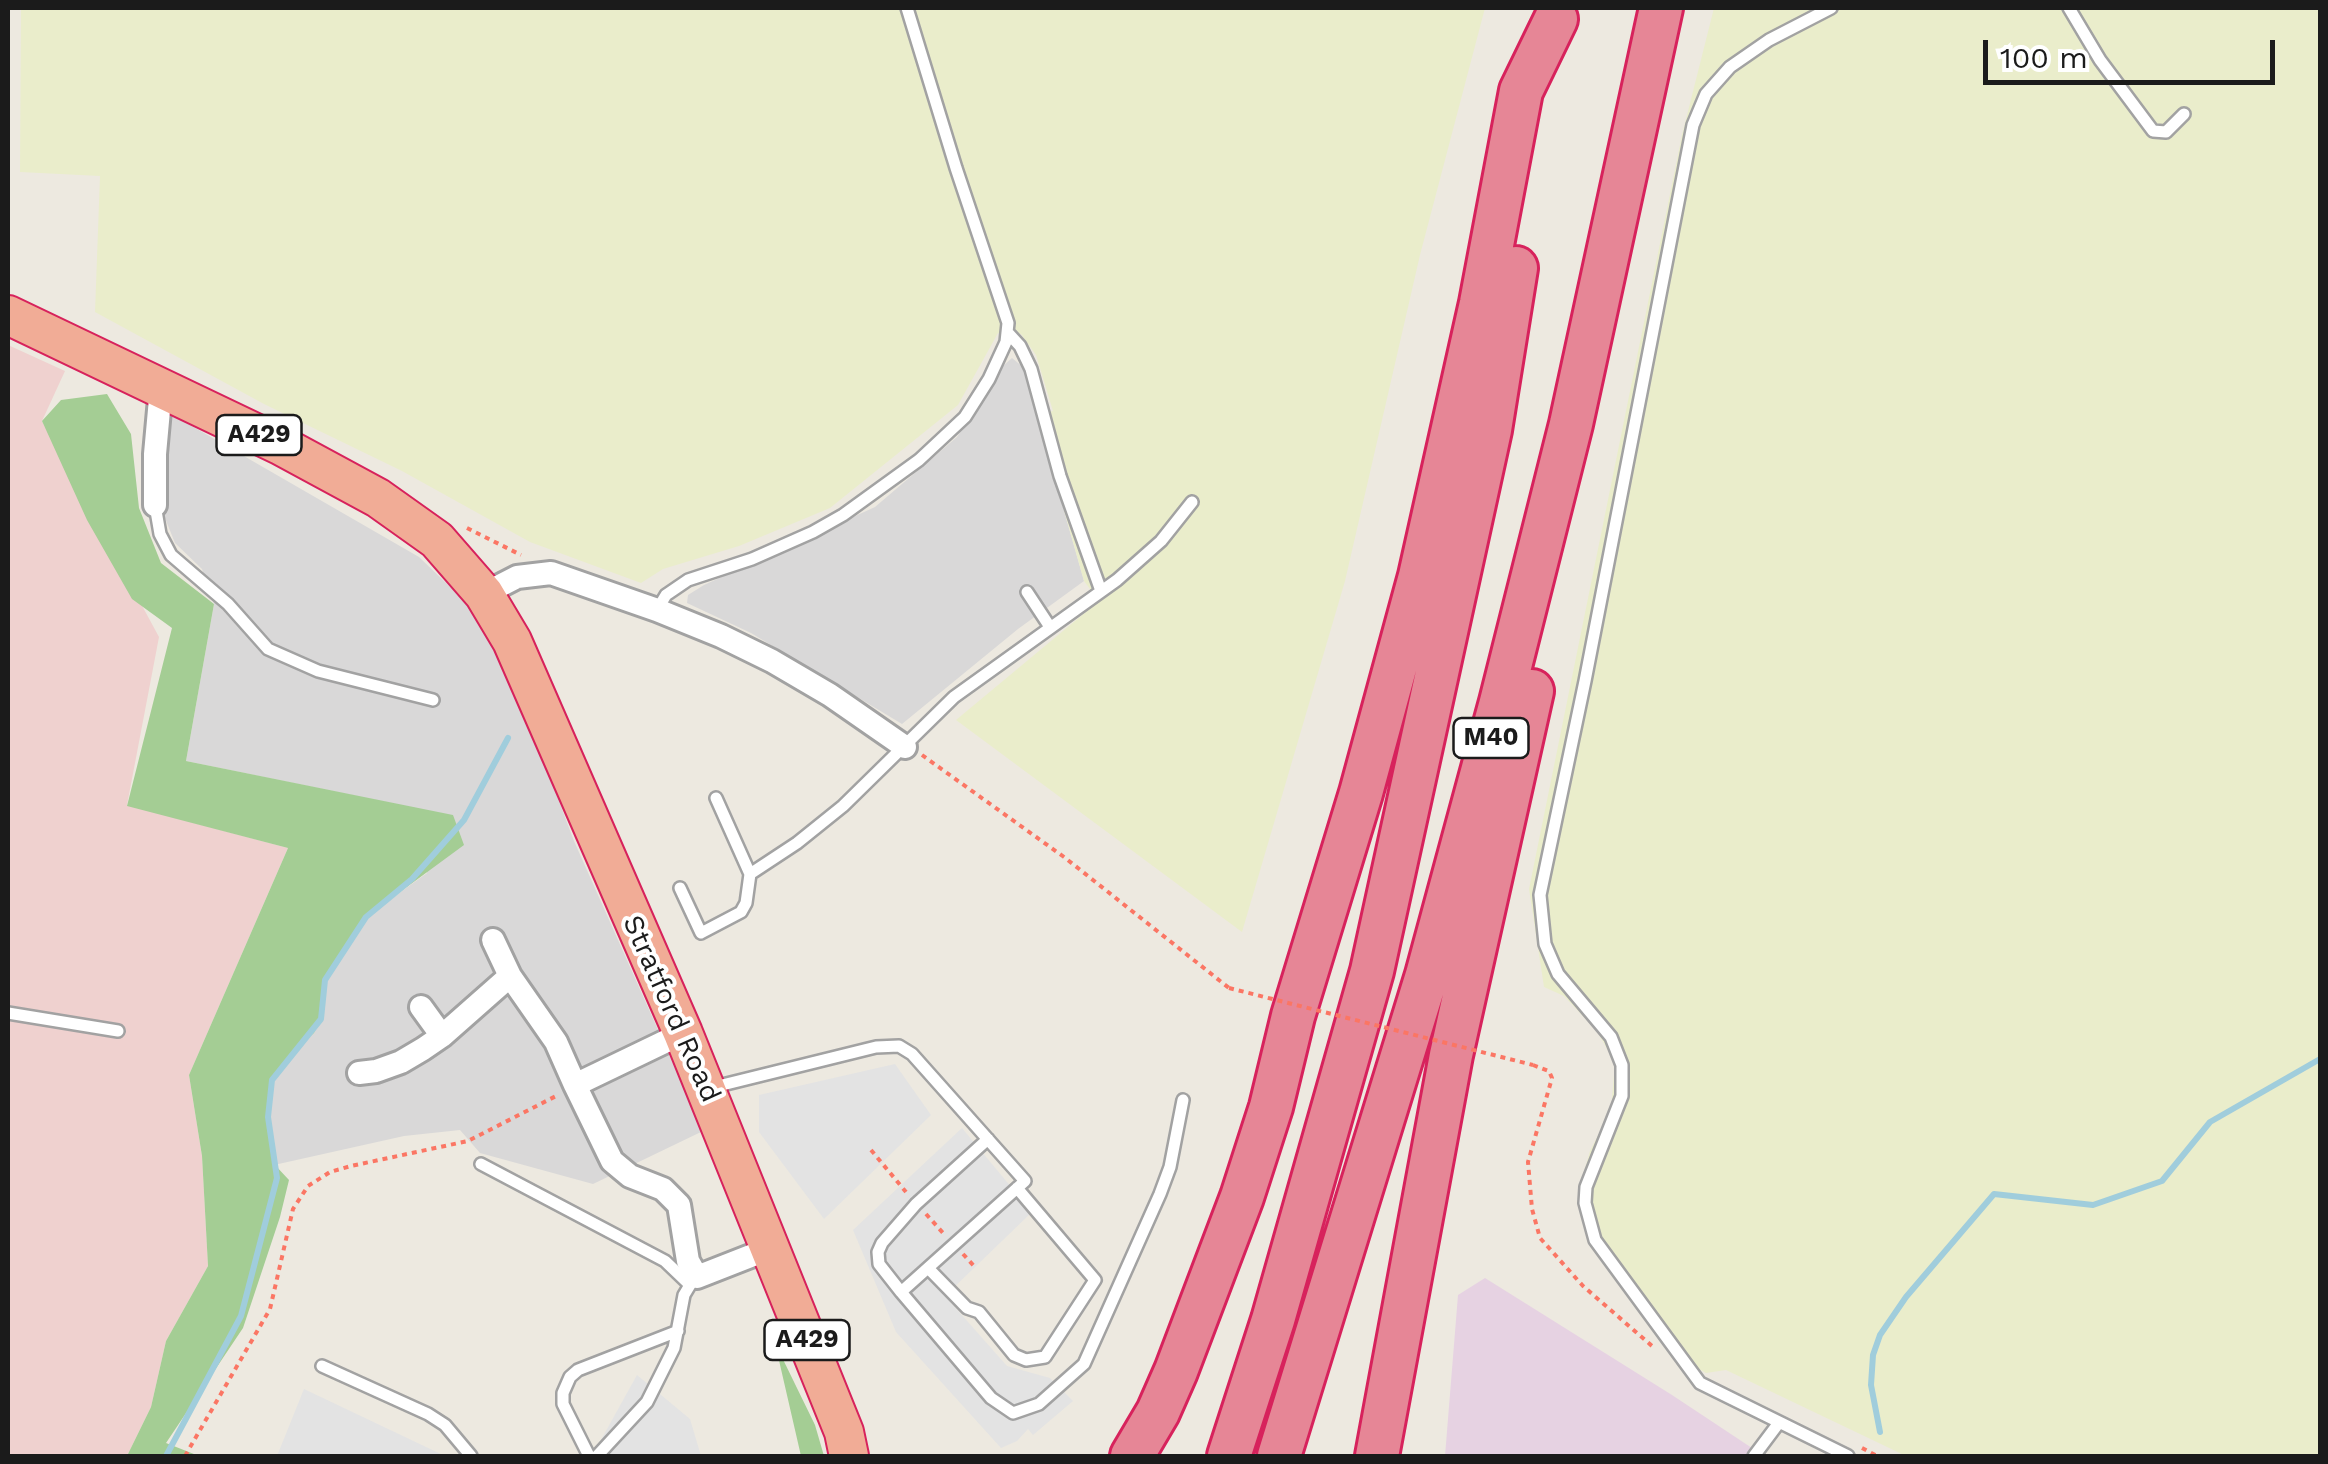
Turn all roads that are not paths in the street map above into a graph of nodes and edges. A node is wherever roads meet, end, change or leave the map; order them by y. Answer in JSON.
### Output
{"nodes":[{"id":1,"x":907,"y":8,"type":"edge"},
{"id":2,"x":1660,"y":8,"type":"edge"},
{"id":3,"x":1831,"y":8,"type":"edge"},
{"id":4,"x":2069,"y":8,"type":"edge"},
{"id":5,"x":1557,"y":13,"type":"edge"},
{"id":6,"x":2184,"y":114,"type":"dead end"},
{"id":7,"x":8,"y":316,"type":"edge"},
{"id":8,"x":1008,"y":334,"type":"junction"},
{"id":9,"x":161,"y":388,"type":"junction"},
{"id":10,"x":1571,"y":424,"type":"junction"},
{"id":11,"x":1192,"y":502,"type":"dead end"},
{"id":12,"x":155,"y":505,"type":"joint"},
{"id":13,"x":1101,"y":591,"type":"junction"},
{"id":14,"x":1027,"y":592,"type":"dead end"},
{"id":15,"x":484,"y":594,"type":"junction"},
{"id":16,"x":657,"y":610,"type":"junction"},
{"id":17,"x":1050,"y":627,"type":"junction"},
{"id":18,"x":434,"y":700,"type":"dead end"},
{"id":19,"x":905,"y":747,"type":"junction"},
{"id":20,"x":716,"y":798,"type":"dead end"},
{"id":21,"x":750,"y":874,"type":"junction"},
{"id":22,"x":680,"y":888,"type":"dead end"},
{"id":23,"x":493,"y":940,"type":"dead end"},
{"id":24,"x":510,"y":976,"type":"junction"},
{"id":25,"x":421,"y":1007,"type":"dead end"},
{"id":26,"x":8,"y":1013,"type":"edge"},
{"id":27,"x":118,"y":1031,"type":"dead end"},
{"id":28,"x":683,"y":1032,"type":"junction"},
{"id":29,"x":442,"y":1036,"type":"junction"},
{"id":30,"x":359,"y":1073,"type":"dead end"},
{"id":31,"x":574,"y":1085,"type":"junction"},
{"id":32,"x":706,"y":1089,"type":"junction"},
{"id":33,"x":1183,"y":1100,"type":"dead end"},
{"id":34,"x":988,"y":1140,"type":"junction"},
{"id":35,"x":481,"y":1164,"type":"dead end"},
{"id":36,"x":1017,"y":1188,"type":"junction"},
{"id":37,"x":770,"y":1248,"type":"junction"},
{"id":38,"x":928,"y":1268,"type":"junction"},
{"id":39,"x":693,"y":1281,"type":"junction"},
{"id":40,"x":901,"y":1292,"type":"junction"},
{"id":41,"x":678,"y":1331,"type":"junction"},
{"id":42,"x":322,"y":1366,"type":"dead end"},
{"id":43,"x":1778,"y":1424,"type":"junction"},
{"id":44,"x":851,"y":1448,"type":"edge"},
{"id":45,"x":472,"y":1456,"type":"edge"},
{"id":46,"x":590,"y":1456,"type":"edge"},
{"id":47,"x":597,"y":1456,"type":"edge"},
{"id":48,"x":1132,"y":1456,"type":"edge"},
{"id":49,"x":1229,"y":1456,"type":"edge"},
{"id":50,"x":1279,"y":1456,"type":"edge"},
{"id":51,"x":1377,"y":1456,"type":"edge"},
{"id":52,"x":1754,"y":1456,"type":"edge"},
{"id":53,"x":1848,"y":1456,"type":"edge"}],
"edges":[{"from":1,"to":8,"type":"lane"},
{"from":2,"to":10,"type":"highway","number":"M40"},
{"from":3,"to":43,"type":"lane"},
{"from":4,"to":6,"type":"lane"},
{"from":5,"to":48,"type":"highway","number":"M40"},
{"from":5,"to":49,"type":"highway","number":"M40"},
{"from":7,"to":9,"type":"highway","name":"Stratford Road","number":"A429"},
{"from":8,"to":13,"type":"lane"},
{"from":8,"to":16,"type":"lane"},
{"from":9,"to":12,"type":"street"},
{"from":9,"to":15,"type":"highway","name":"Stratford Road","number":"A429"},
{"from":10,"to":50,"type":"highway","number":"M40"},
{"from":10,"to":51,"type":"highway","number":"M40"},
{"from":11,"to":13,"type":"lane"},
{"from":12,"to":18,"type":"lane"},
{"from":13,"to":17,"type":"lane"},
{"from":14,"to":17,"type":"lane"},
{"from":15,"to":16,"type":"street"},
{"from":15,"to":28,"type":"highway","name":"Stratford Road","number":"A429"},
{"from":16,"to":19,"type":"street"},
{"from":17,"to":19,"type":"lane"},
{"from":19,"to":21,"type":"lane"},
{"from":20,"to":21,"type":"lane"},
{"from":21,"to":22,"type":"lane"},
{"from":23,"to":24,"type":"street"},
{"from":24,"to":29,"type":"street"},
{"from":24,"to":31,"type":"street"},
{"from":25,"to":29,"type":"street"},
{"from":26,"to":27,"type":"lane"},
{"from":28,"to":31,"type":"street"},
{"from":28,"to":32,"type":"highway","name":"Stratford Road","number":"A429"},
{"from":29,"to":30,"type":"street"},
{"from":31,"to":39,"type":"street"},
{"from":32,"to":34,"type":"lane"},
{"from":32,"to":37,"type":"highway","name":"Stratford Road","number":"A429"},
{"from":33,"to":40,"type":"lane"},
{"from":34,"to":36,"type":"lane"},
{"from":34,"to":40,"type":"lane"},
{"from":35,"to":39,"type":"lane"},
{"from":36,"to":38,"type":"lane"},
{"from":36,"to":38,"type":"lane"},
{"from":37,"to":39,"type":"street"},
{"from":37,"to":44,"type":"highway","name":"Stratford Road","number":"A429"},
{"from":38,"to":40,"type":"lane"},
{"from":39,"to":41,"type":"lane"},
{"from":41,"to":46,"type":"lane"},
{"from":41,"to":47,"type":"lane"},
{"from":42,"to":45,"type":"lane"},
{"from":43,"to":52,"type":"lane"},
{"from":43,"to":53,"type":"lane"}]}
